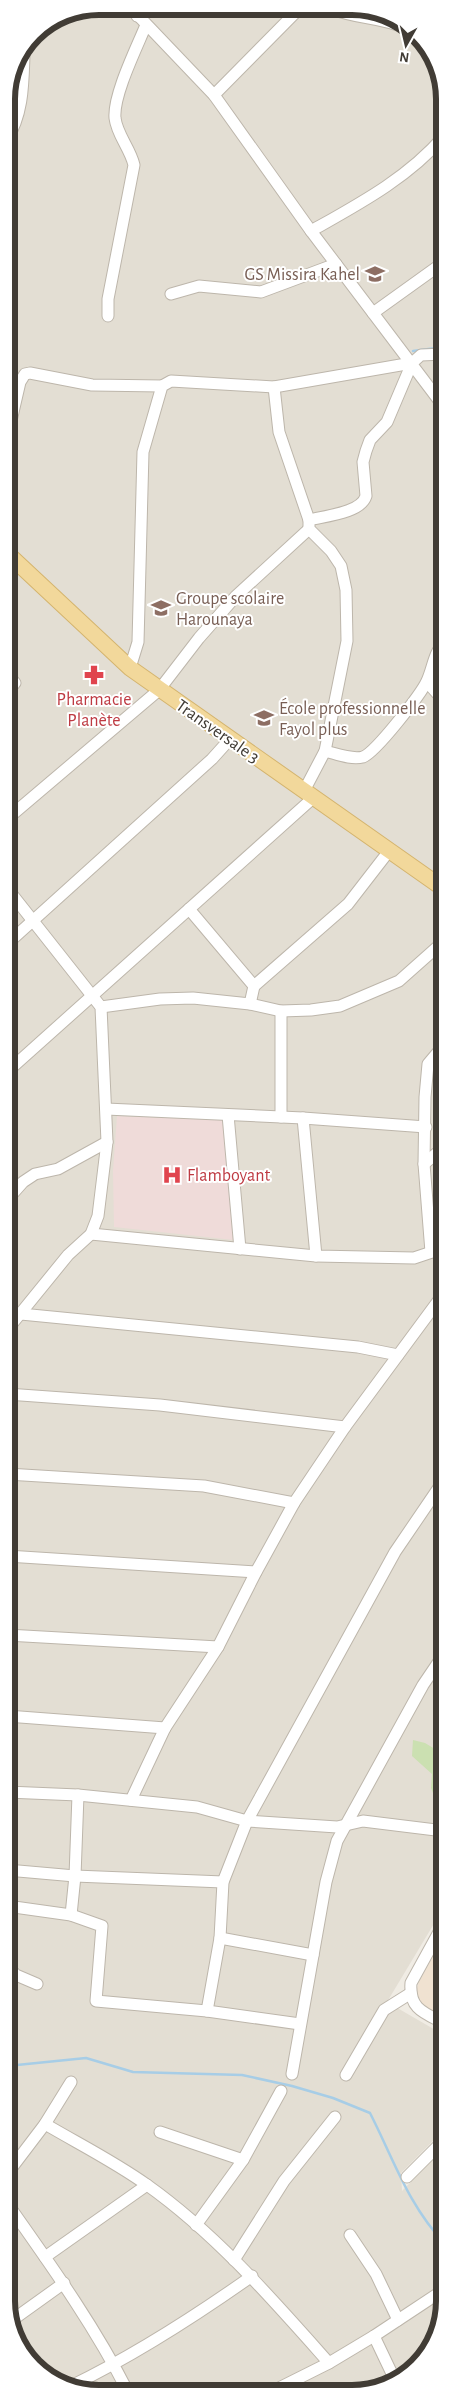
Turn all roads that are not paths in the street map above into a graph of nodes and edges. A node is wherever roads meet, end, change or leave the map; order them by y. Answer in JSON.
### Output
{"nodes":[{"id":1,"x":137,"y":15,"type":"edge"},
{"id":2,"x":293,"y":15,"type":"edge"},
{"id":3,"x":348,"y":15,"type":"edge"},
{"id":4,"x":384,"y":21,"type":"edge"},
{"id":5,"x":146,"y":25,"type":"junction"},
{"id":6,"x":23,"y":63,"type":"edge"},
{"id":7,"x":214,"y":96,"type":"junction"},
{"id":8,"x":15,"y":128,"type":"edge"},
{"id":9,"x":436,"y":145,"type":"edge"},
{"id":10,"x":311,"y":231,"type":"junction"},
{"id":11,"x":336,"y":264,"type":"junction"},
{"id":12,"x":436,"y":268,"type":"edge"},
{"id":13,"x":171,"y":294,"type":"dead end"},
{"id":14,"x":373,"y":313,"type":"junction"},
{"id":15,"x":108,"y":316,"type":"dead end"},
{"id":16,"x":436,"y":354,"type":"edge"},
{"id":17,"x":412,"y":363,"type":"junction"},
{"id":18,"x":162,"y":386,"type":"junction"},
{"id":19,"x":274,"y":388,"type":"junction"},
{"id":20,"x":436,"y":396,"type":"edge"},
{"id":21,"x":15,"y":402,"type":"edge"},
{"id":22,"x":309,"y":524,"type":"junction"},
{"id":23,"x":15,"y":565,"type":"edge"},
{"id":24,"x":436,"y":656,"type":"edge"},
{"id":25,"x":130,"y":668,"type":"junction"},
{"id":26,"x":427,"y":682,"type":"junction"},
{"id":27,"x":160,"y":690,"type":"junction"},
{"id":28,"x":436,"y":692,"type":"edge"},
{"id":29,"x":230,"y":739,"type":"junction"},
{"id":30,"x":325,"y":751,"type":"junction"},
{"id":31,"x":308,"y":795,"type":"junction"},
{"id":32,"x":15,"y":812,"type":"edge"},
{"id":33,"x":390,"y":851,"type":"junction"},
{"id":34,"x":436,"y":883,"type":"edge"},
{"id":35,"x":15,"y":898,"type":"edge"},
{"id":36,"x":190,"y":908,"type":"junction"},
{"id":37,"x":34,"y":921,"type":"junction"},
{"id":38,"x":15,"y":937,"type":"edge"},
{"id":39,"x":436,"y":948,"type":"edge"},
{"id":40,"x":254,"y":986,"type":"junction"},
{"id":41,"x":94,"y":995,"type":"junction"},
{"id":42,"x":250,"y":1004,"type":"junction"},
{"id":43,"x":101,"y":1007,"type":"junction"},
{"id":44,"x":281,"y":1011,"type":"junction"},
{"id":45,"x":436,"y":1054,"type":"edge"},
{"id":46,"x":15,"y":1065,"type":"edge"},
{"id":47,"x":106,"y":1109,"type":"junction"},
{"id":48,"x":228,"y":1115,"type":"junction"},
{"id":49,"x":281,"y":1116,"type":"junction"},
{"id":50,"x":303,"y":1118,"type":"junction"},
{"id":51,"x":426,"y":1127,"type":"junction"},
{"id":52,"x":107,"y":1142,"type":"junction"},
{"id":53,"x":436,"y":1154,"type":"edge"},
{"id":54,"x":424,"y":1164,"type":"junction"},
{"id":55,"x":15,"y":1191,"type":"edge"},
{"id":56,"x":91,"y":1234,"type":"junction"},
{"id":57,"x":240,"y":1249,"type":"junction"},
{"id":58,"x":436,"y":1250,"type":"edge"},
{"id":59,"x":431,"y":1252,"type":"junction"},
{"id":60,"x":316,"y":1256,"type":"junction"},
{"id":61,"x":436,"y":1304,"type":"edge"},
{"id":62,"x":21,"y":1314,"type":"junction"},
{"id":63,"x":15,"y":1321,"type":"edge"},
{"id":64,"x":398,"y":1355,"type":"junction"},
{"id":65,"x":15,"y":1395,"type":"edge"},
{"id":66,"x":346,"y":1427,"type":"junction"},
{"id":67,"x":15,"y":1474,"type":"edge"},
{"id":68,"x":436,"y":1492,"type":"edge"},
{"id":69,"x":294,"y":1503,"type":"junction"},
{"id":70,"x":15,"y":1557,"type":"edge"},
{"id":71,"x":256,"y":1572,"type":"junction"},
{"id":72,"x":15,"y":1635,"type":"edge"},
{"id":73,"x":218,"y":1647,"type":"junction"},
{"id":74,"x":436,"y":1666,"type":"edge"},
{"id":75,"x":15,"y":1717,"type":"edge"},
{"id":76,"x":165,"y":1728,"type":"junction"},
{"id":77,"x":15,"y":1792,"type":"edge"},
{"id":78,"x":78,"y":1795,"type":"junction"},
{"id":79,"x":132,"y":1800,"type":"junction"},
{"id":80,"x":247,"y":1821,"type":"junction"},
{"id":81,"x":349,"y":1822,"type":"junction"},
{"id":82,"x":436,"y":1830,"type":"edge"},
{"id":83,"x":15,"y":1871,"type":"edge"},
{"id":84,"x":75,"y":1876,"type":"junction"},
{"id":85,"x":223,"y":1882,"type":"junction"},
{"id":86,"x":15,"y":1907,"type":"edge"},
{"id":87,"x":71,"y":1915,"type":"junction"},
{"id":88,"x":220,"y":1938,"type":"junction"},
{"id":89,"x":436,"y":1939,"type":"edge"},
{"id":90,"x":313,"y":1955,"type":"junction"},
{"id":91,"x":15,"y":1974,"type":"edge"},
{"id":92,"x":37,"y":1984,"type":"dead end"},
{"id":93,"x":410,"y":1993,"type":"junction"},
{"id":94,"x":207,"y":2011,"type":"junction"},
{"id":95,"x":436,"y":2019,"type":"edge"},
{"id":96,"x":300,"y":2024,"type":"junction"},
{"id":97,"x":292,"y":2074,"type":"dead end"},
{"id":98,"x":346,"y":2075,"type":"dead end"},
{"id":99,"x":70,"y":2082,"type":"dead end"},
{"id":100,"x":281,"y":2091,"type":"dead end"},
{"id":101,"x":335,"y":2117,"type":"dead end"},
{"id":102,"x":45,"y":2124,"type":"junction"},
{"id":103,"x":160,"y":2132,"type":"dead end"},
{"id":104,"x":436,"y":2147,"type":"edge"},
{"id":105,"x":243,"y":2160,"type":"junction"},
{"id":106,"x":15,"y":2163,"type":"edge"},
{"id":107,"x":407,"y":2178,"type":"dead end"},
{"id":108,"x":146,"y":2185,"type":"junction"},
{"id":109,"x":15,"y":2214,"type":"edge"},
{"id":110,"x":196,"y":2225,"type":"junction"},
{"id":111,"x":350,"y":2235,"type":"dead end"},
{"id":112,"x":45,"y":2257,"type":"junction"},
{"id":113,"x":234,"y":2260,"type":"junction"},
{"id":114,"x":252,"y":2276,"type":"junction"},
{"id":115,"x":64,"y":2283,"type":"junction"},
{"id":116,"x":436,"y":2294,"type":"edge"},
{"id":117,"x":17,"y":2317,"type":"edge"},
{"id":118,"x":398,"y":2320,"type":"junction"},
{"id":119,"x":374,"y":2336,"type":"junction"},
{"id":120,"x":329,"y":2363,"type":"junction"},
{"id":121,"x":114,"y":2365,"type":"junction"},
{"id":122,"x":392,"y":2374,"type":"edge"},
{"id":123,"x":79,"y":2382,"type":"edge"},
{"id":124,"x":124,"y":2385,"type":"edge"},
{"id":125,"x":285,"y":2385,"type":"edge"}],
"edges":[{"from":1,"to":5,"type":"street"},
{"from":2,"to":7,"type":"street"},
{"from":3,"to":4,"type":"street"},
{"from":5,"to":7,"type":"street"},
{"from":5,"to":15,"type":"street"},
{"from":6,"to":8,"type":"street"},
{"from":7,"to":10,"type":"street"},
{"from":9,"to":10,"type":"street"},
{"from":10,"to":11,"type":"street"},
{"from":11,"to":13,"type":"street"},
{"from":11,"to":14,"type":"street"},
{"from":12,"to":14,"type":"street"},
{"from":14,"to":17,"type":"street"},
{"from":16,"to":17,"type":"street"},
{"from":17,"to":19,"type":"street"},
{"from":17,"to":20,"type":"street"},
{"from":17,"to":22,"type":"street"},
{"from":18,"to":19,"type":"street"},
{"from":18,"to":21,"type":"street"},
{"from":18,"to":25,"type":"street"},
{"from":19,"to":22,"type":"street"},
{"from":22,"to":27,"type":"street"},
{"from":22,"to":30,"type":"street"},
{"from":23,"to":25,"type":"main road","name":"Transversale 3"},
{"from":24,"to":26,"type":"street"},
{"from":25,"to":27,"type":"main road","name":"Transversale 3"},
{"from":26,"to":28,"type":"street"},
{"from":26,"to":30,"type":"street"},
{"from":27,"to":29,"type":"main road","name":"Transversale 3"},
{"from":27,"to":32,"type":"street"},
{"from":29,"to":31,"type":"main road","name":"Transversale 3"},
{"from":29,"to":37,"type":"street"},
{"from":30,"to":31,"type":"street"},
{"from":31,"to":33,"type":"main road","name":"Transversale 3"},
{"from":31,"to":36,"type":"street"},
{"from":33,"to":34,"type":"main road","name":"Transversale 3"},
{"from":33,"to":40,"type":"street"},
{"from":35,"to":37,"type":"street"},
{"from":36,"to":40,"type":"street"},
{"from":36,"to":41,"type":"street"},
{"from":37,"to":38,"type":"street"},
{"from":37,"to":41,"type":"street"},
{"from":39,"to":44,"type":"street"},
{"from":40,"to":42,"type":"street"},
{"from":41,"to":43,"type":"street"},
{"from":41,"to":46,"type":"street"},
{"from":42,"to":43,"type":"street"},
{"from":42,"to":44,"type":"street"},
{"from":43,"to":47,"type":"street"},
{"from":44,"to":49,"type":"street"},
{"from":45,"to":51,"type":"street"},
{"from":47,"to":48,"type":"street"},
{"from":47,"to":52,"type":"street"},
{"from":48,"to":49,"type":"street"},
{"from":48,"to":57,"type":"street"},
{"from":49,"to":50,"type":"street"},
{"from":50,"to":51,"type":"street"},
{"from":50,"to":60,"type":"street"},
{"from":51,"to":54,"type":"street"},
{"from":52,"to":55,"type":"street"},
{"from":52,"to":56,"type":"street"},
{"from":53,"to":54,"type":"street"},
{"from":54,"to":59,"type":"street"},
{"from":56,"to":57,"type":"street"},
{"from":56,"to":62,"type":"street"},
{"from":57,"to":60,"type":"street"},
{"from":58,"to":59,"type":"street"},
{"from":59,"to":60,"type":"street"},
{"from":61,"to":64,"type":"street"},
{"from":62,"to":63,"type":"street"},
{"from":62,"to":64,"type":"street"},
{"from":64,"to":66,"type":"street"},
{"from":65,"to":66,"type":"street"},
{"from":66,"to":69,"type":"street"},
{"from":67,"to":69,"type":"street"},
{"from":68,"to":80,"type":"street"},
{"from":69,"to":71,"type":"street"},
{"from":70,"to":71,"type":"street"},
{"from":71,"to":73,"type":"street"},
{"from":72,"to":73,"type":"street"},
{"from":73,"to":76,"type":"street"},
{"from":74,"to":81,"type":"street"},
{"from":75,"to":76,"type":"street"},
{"from":76,"to":79,"type":"street"},
{"from":77,"to":78,"type":"street"},
{"from":78,"to":79,"type":"street"},
{"from":78,"to":84,"type":"street"},
{"from":79,"to":80,"type":"street"},
{"from":80,"to":81,"type":"street"},
{"from":80,"to":85,"type":"street"},
{"from":81,"to":82,"type":"street"},
{"from":81,"to":90,"type":"street"},
{"from":83,"to":84,"type":"street"},
{"from":84,"to":85,"type":"street"},
{"from":84,"to":87,"type":"street"},
{"from":85,"to":88,"type":"street"},
{"from":86,"to":87,"type":"street"},
{"from":87,"to":94,"type":"street"},
{"from":88,"to":90,"type":"street"},
{"from":88,"to":94,"type":"street"},
{"from":89,"to":93,"type":"street"},
{"from":90,"to":96,"type":"street"},
{"from":91,"to":92,"type":"street"},
{"from":93,"to":95,"type":"street"},
{"from":93,"to":98,"type":"street"},
{"from":94,"to":96,"type":"street"},
{"from":96,"to":97,"type":"street"},
{"from":99,"to":102,"type":"street"},
{"from":100,"to":105,"type":"street"},
{"from":101,"to":113,"type":"street"},
{"from":102,"to":106,"type":"street"},
{"from":102,"to":108,"type":"street"},
{"from":103,"to":105,"type":"street"},
{"from":104,"to":107,"type":"street"},
{"from":105,"to":110,"type":"street"},
{"from":108,"to":110,"type":"street"},
{"from":108,"to":112,"type":"street"},
{"from":109,"to":112,"type":"street"},
{"from":110,"to":113,"type":"street"},
{"from":111,"to":118,"type":"street"},
{"from":112,"to":115,"type":"street"},
{"from":113,"to":114,"type":"street"},
{"from":114,"to":120,"type":"street"},
{"from":114,"to":121,"type":"street"},
{"from":115,"to":117,"type":"street"},
{"from":115,"to":121,"type":"street"},
{"from":116,"to":118,"type":"street"},
{"from":118,"to":119,"type":"street"},
{"from":119,"to":120,"type":"street"},
{"from":119,"to":122,"type":"street"},
{"from":120,"to":125,"type":"street"},
{"from":121,"to":123,"type":"street"},
{"from":121,"to":124,"type":"street"}]}
